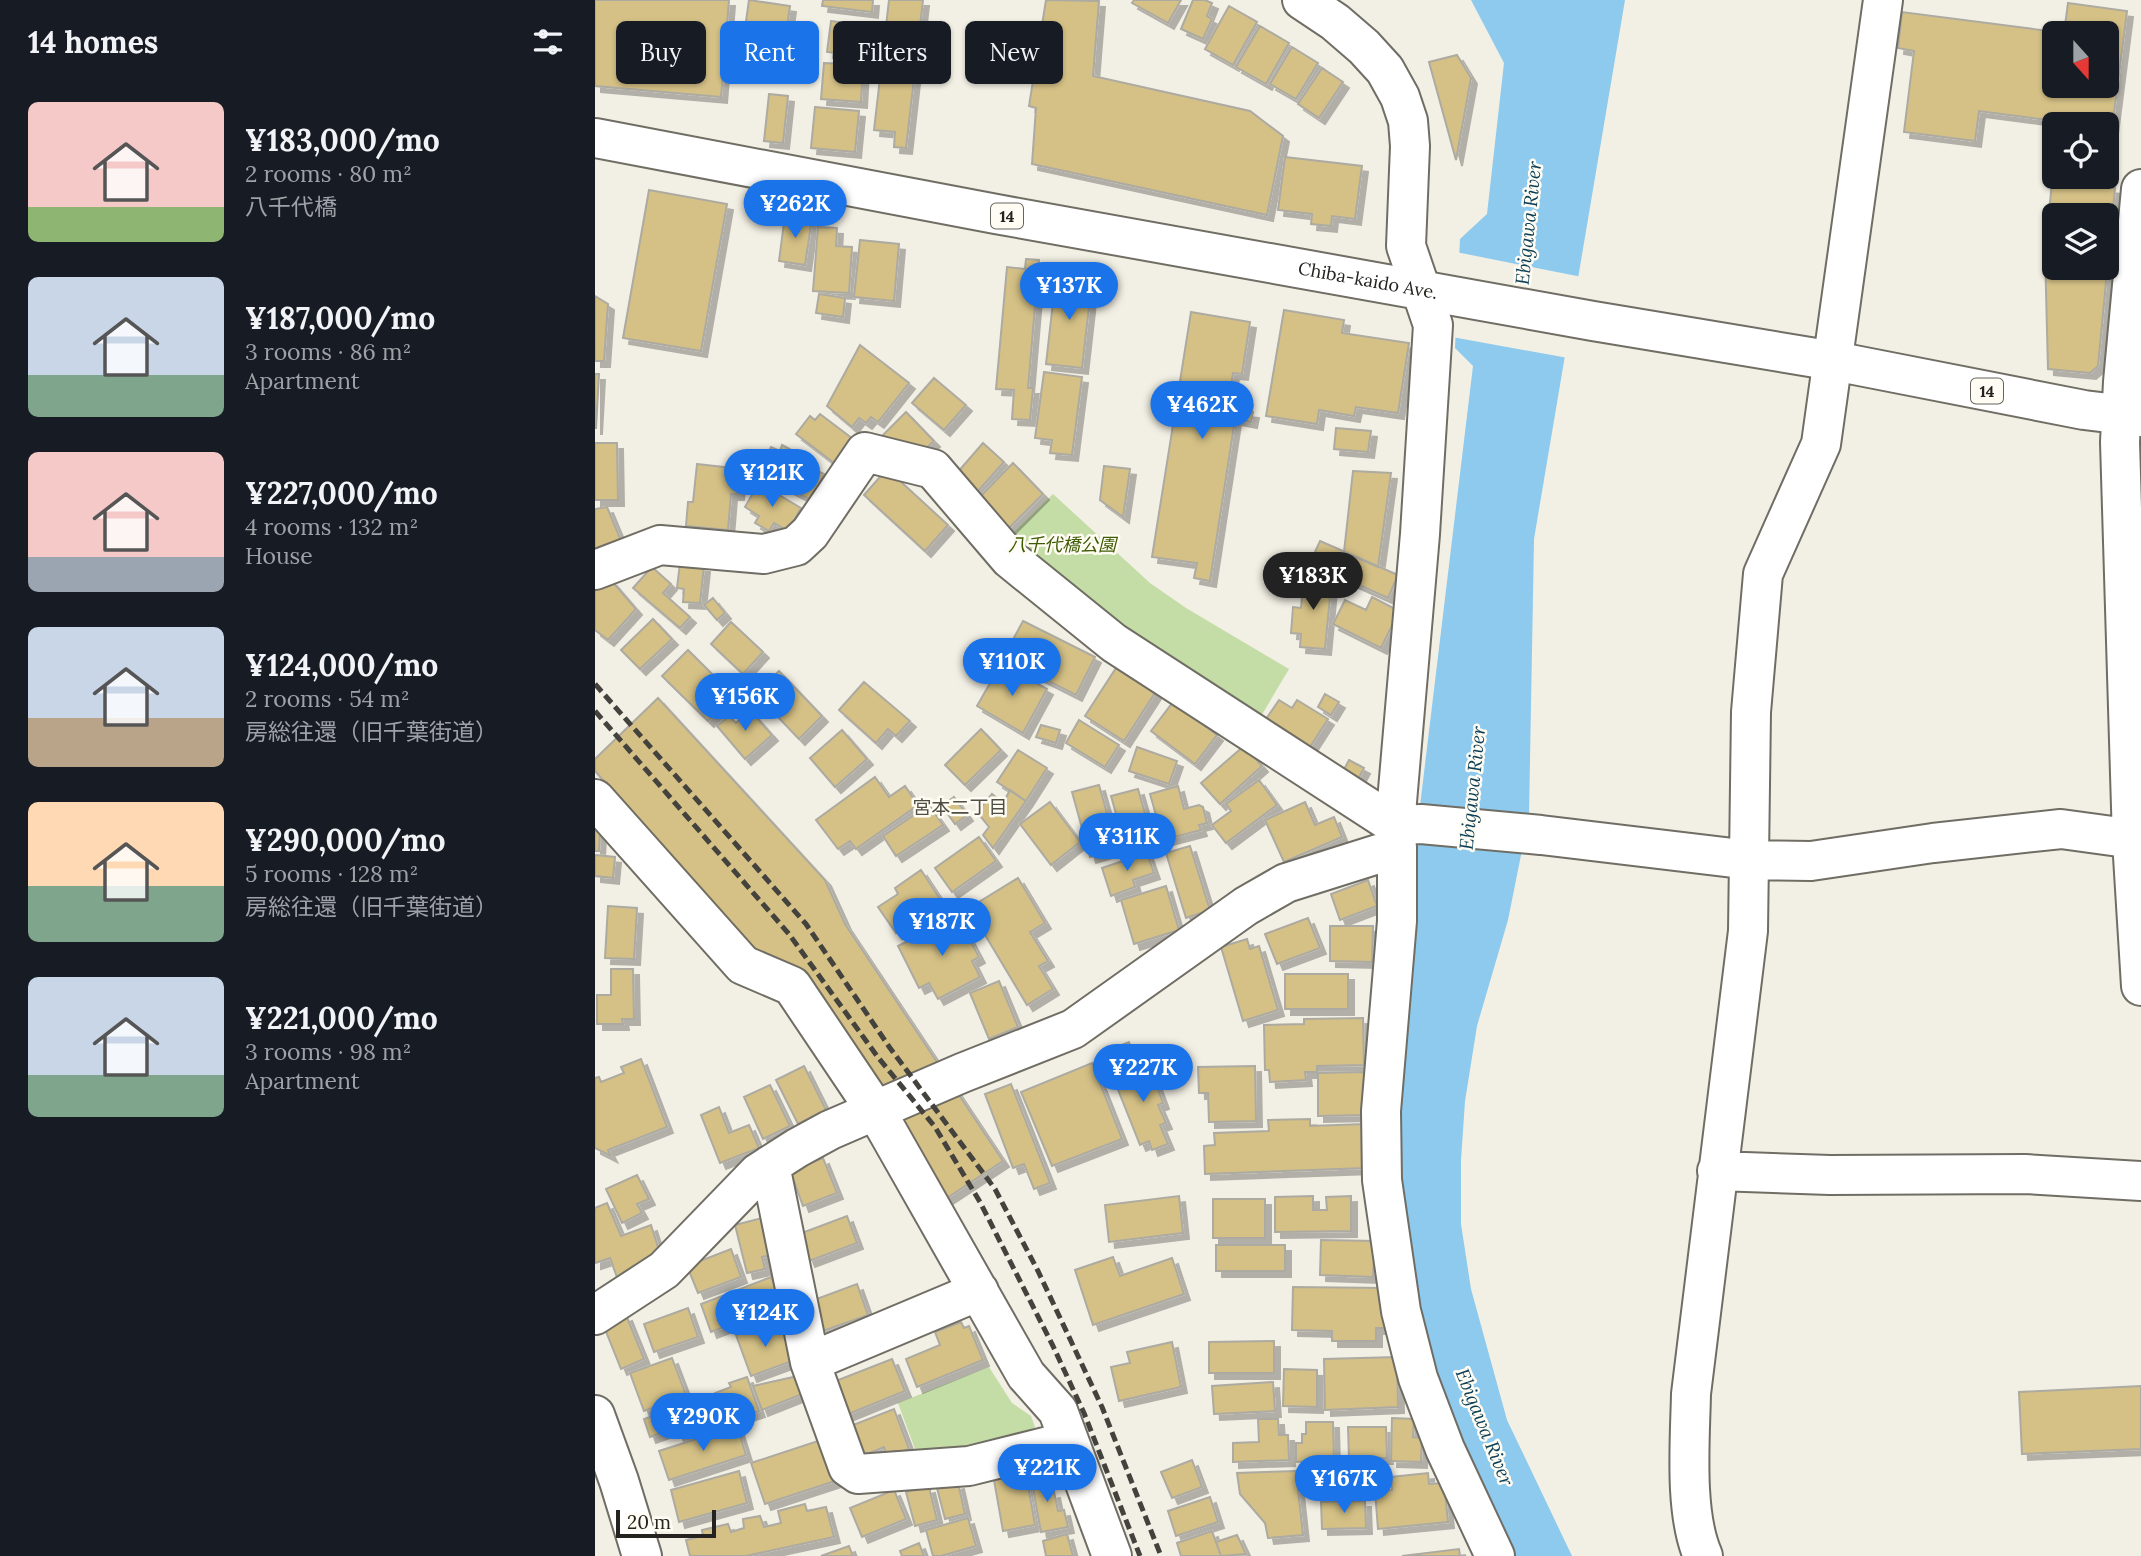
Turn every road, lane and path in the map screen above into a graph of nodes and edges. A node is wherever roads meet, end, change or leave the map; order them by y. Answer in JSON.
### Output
{"nodes":[{"id":1,"x":1302,"y":0,"type":"edge"},
{"id":2,"x":1883,"y":0,"type":"edge"},
{"id":3,"x":595,"y":138,"type":"edge"},
{"id":4,"x":2141,"y":189,"type":"edge"},
{"id":5,"x":1436,"y":303,"type":"junction"},
{"id":6,"x":1834,"y":361,"type":"junction"},
{"id":7,"x":2131,"y":416,"type":"edge"},
{"id":8,"x":595,"y":570,"type":"edge"},
{"id":9,"x":595,"y":799,"type":"edge"},
{"id":10,"x":1404,"y":832,"type":"junction"},
{"id":11,"x":2136,"y":840,"type":"edge"},
{"id":12,"x":1750,"y":860,"type":"junction"},
{"id":13,"x":2141,"y":986,"type":"edge"},
{"id":14,"x":876,"y":1111,"type":"junction"},
{"id":15,"x":769,"y":1165,"type":"junction"},
{"id":16,"x":1717,"y":1171,"type":"junction"},
{"id":17,"x":2141,"y":1181,"type":"edge"},
{"id":18,"x":979,"y":1291,"type":"junction"},
{"id":19,"x":595,"y":1315,"type":"edge"},
{"id":20,"x":810,"y":1362,"type":"junction"},
{"id":21,"x":595,"y":1415,"type":"edge"},
{"id":22,"x":1069,"y":1441,"type":"junction"},
{"id":23,"x":642,"y":1556,"type":"edge"},
{"id":24,"x":1112,"y":1556,"type":"edge"},
{"id":25,"x":1495,"y":1556,"type":"edge"},
{"id":26,"x":1703,"y":1556,"type":"edge"}],
"edges":[{"from":1,"to":5,"type":"main road"},
{"from":2,"to":6,"type":"main road"},
{"from":3,"to":5,"type":"main road","name":"Chiba-kaido Ave.","number":"14"},
{"from":4,"to":7,"type":"main road"},
{"from":5,"to":6,"type":"main road","name":"Chiba-kaido Ave.","number":"14"},
{"from":5,"to":10,"type":"main road"},
{"from":6,"to":7,"type":"main road","name":"Chiba-kaido Ave.","number":"14"},
{"from":6,"to":12,"type":"main road"},
{"from":7,"to":11,"type":"main road"},
{"from":8,"to":10,"type":"main road"},
{"from":9,"to":14,"type":"main road"},
{"from":10,"to":12,"type":"main road"},
{"from":10,"to":14,"type":"main road"},
{"from":10,"to":25,"type":"main road"},
{"from":11,"to":12,"type":"main road"},
{"from":11,"to":13,"type":"main road"},
{"from":12,"to":16,"type":"main road"},
{"from":14,"to":15,"type":"main road"},
{"from":14,"to":18,"type":"main road"},
{"from":15,"to":19,"type":"main road"},
{"from":15,"to":20,"type":"main road"},
{"from":16,"to":17,"type":"main road"},
{"from":16,"to":26,"type":"main road"},
{"from":18,"to":20,"type":"main road"},
{"from":18,"to":22,"type":"main road"},
{"from":20,"to":22,"type":"main road"},
{"from":21,"to":23,"type":"main road"},
{"from":22,"to":24,"type":"main road"}]}
